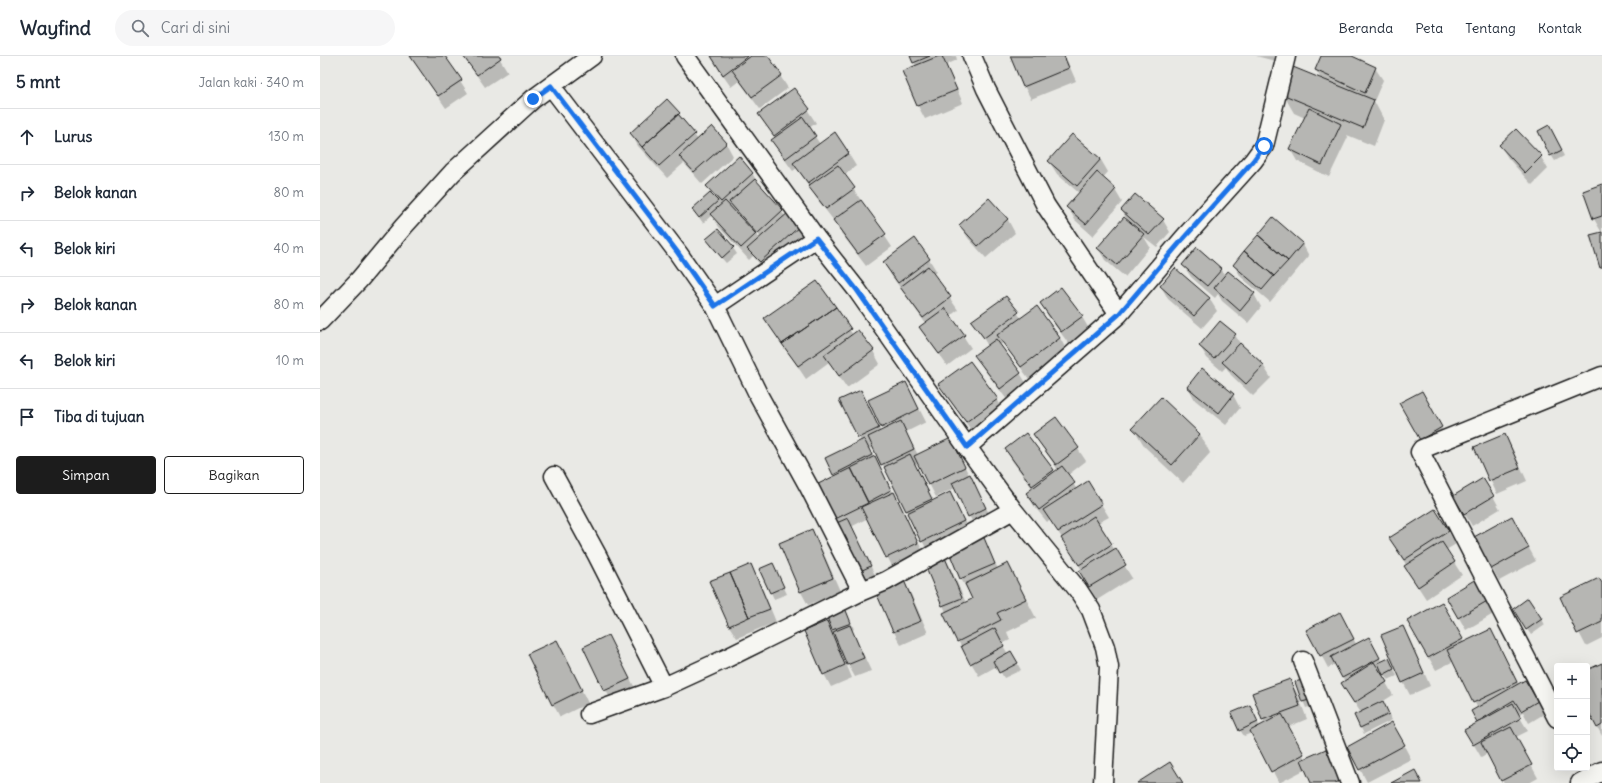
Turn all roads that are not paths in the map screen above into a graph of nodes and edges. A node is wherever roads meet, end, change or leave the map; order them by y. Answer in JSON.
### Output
{"nodes":[{"id":1,"x":592,"y":56,"type":"edge"},
{"id":2,"x":685,"y":56,"type":"edge"},
{"id":3,"x":972,"y":56,"type":"edge"},
{"id":4,"x":1286,"y":56,"type":"edge"},
{"id":5,"x":551,"y":86,"type":"junction"},
{"id":6,"x":816,"y":238,"type":"junction"},
{"id":7,"x":715,"y":306,"type":"junction"},
{"id":8,"x":1119,"y":314,"type":"junction"},
{"id":9,"x":320,"y":321,"type":"edge"},
{"id":10,"x":1602,"y":376,"type":"edge"},
{"id":11,"x":967,"y":447,"type":"junction"},
{"id":12,"x":554,"y":476,"type":"dead end"},
{"id":13,"x":1013,"y":510,"type":"junction"},
{"id":14,"x":862,"y":591,"type":"junction"},
{"id":15,"x":1303,"y":661,"type":"dead end"},
{"id":16,"x":664,"y":687,"type":"junction"},
{"id":17,"x":1554,"y":712,"type":"edge"},
{"id":18,"x":589,"y":714,"type":"dead end"},
{"id":19,"x":1103,"y":783,"type":"edge"},
{"id":20,"x":1350,"y":783,"type":"edge"}],
"edges":[{"from":1,"to":5,"type":"street"},
{"from":2,"to":6,"type":"street"},
{"from":3,"to":8,"type":"street"},
{"from":4,"to":8,"type":"street"},
{"from":5,"to":7,"type":"street"},
{"from":5,"to":9,"type":"street"},
{"from":6,"to":7,"type":"street"},
{"from":6,"to":11,"type":"street"},
{"from":7,"to":14,"type":"street"},
{"from":8,"to":11,"type":"street"},
{"from":10,"to":17,"type":"street"},
{"from":11,"to":13,"type":"street"},
{"from":12,"to":16,"type":"street"},
{"from":13,"to":14,"type":"street"},
{"from":13,"to":19,"type":"street"},
{"from":14,"to":16,"type":"street"},
{"from":15,"to":20,"type":"street"},
{"from":16,"to":18,"type":"street"}]}
